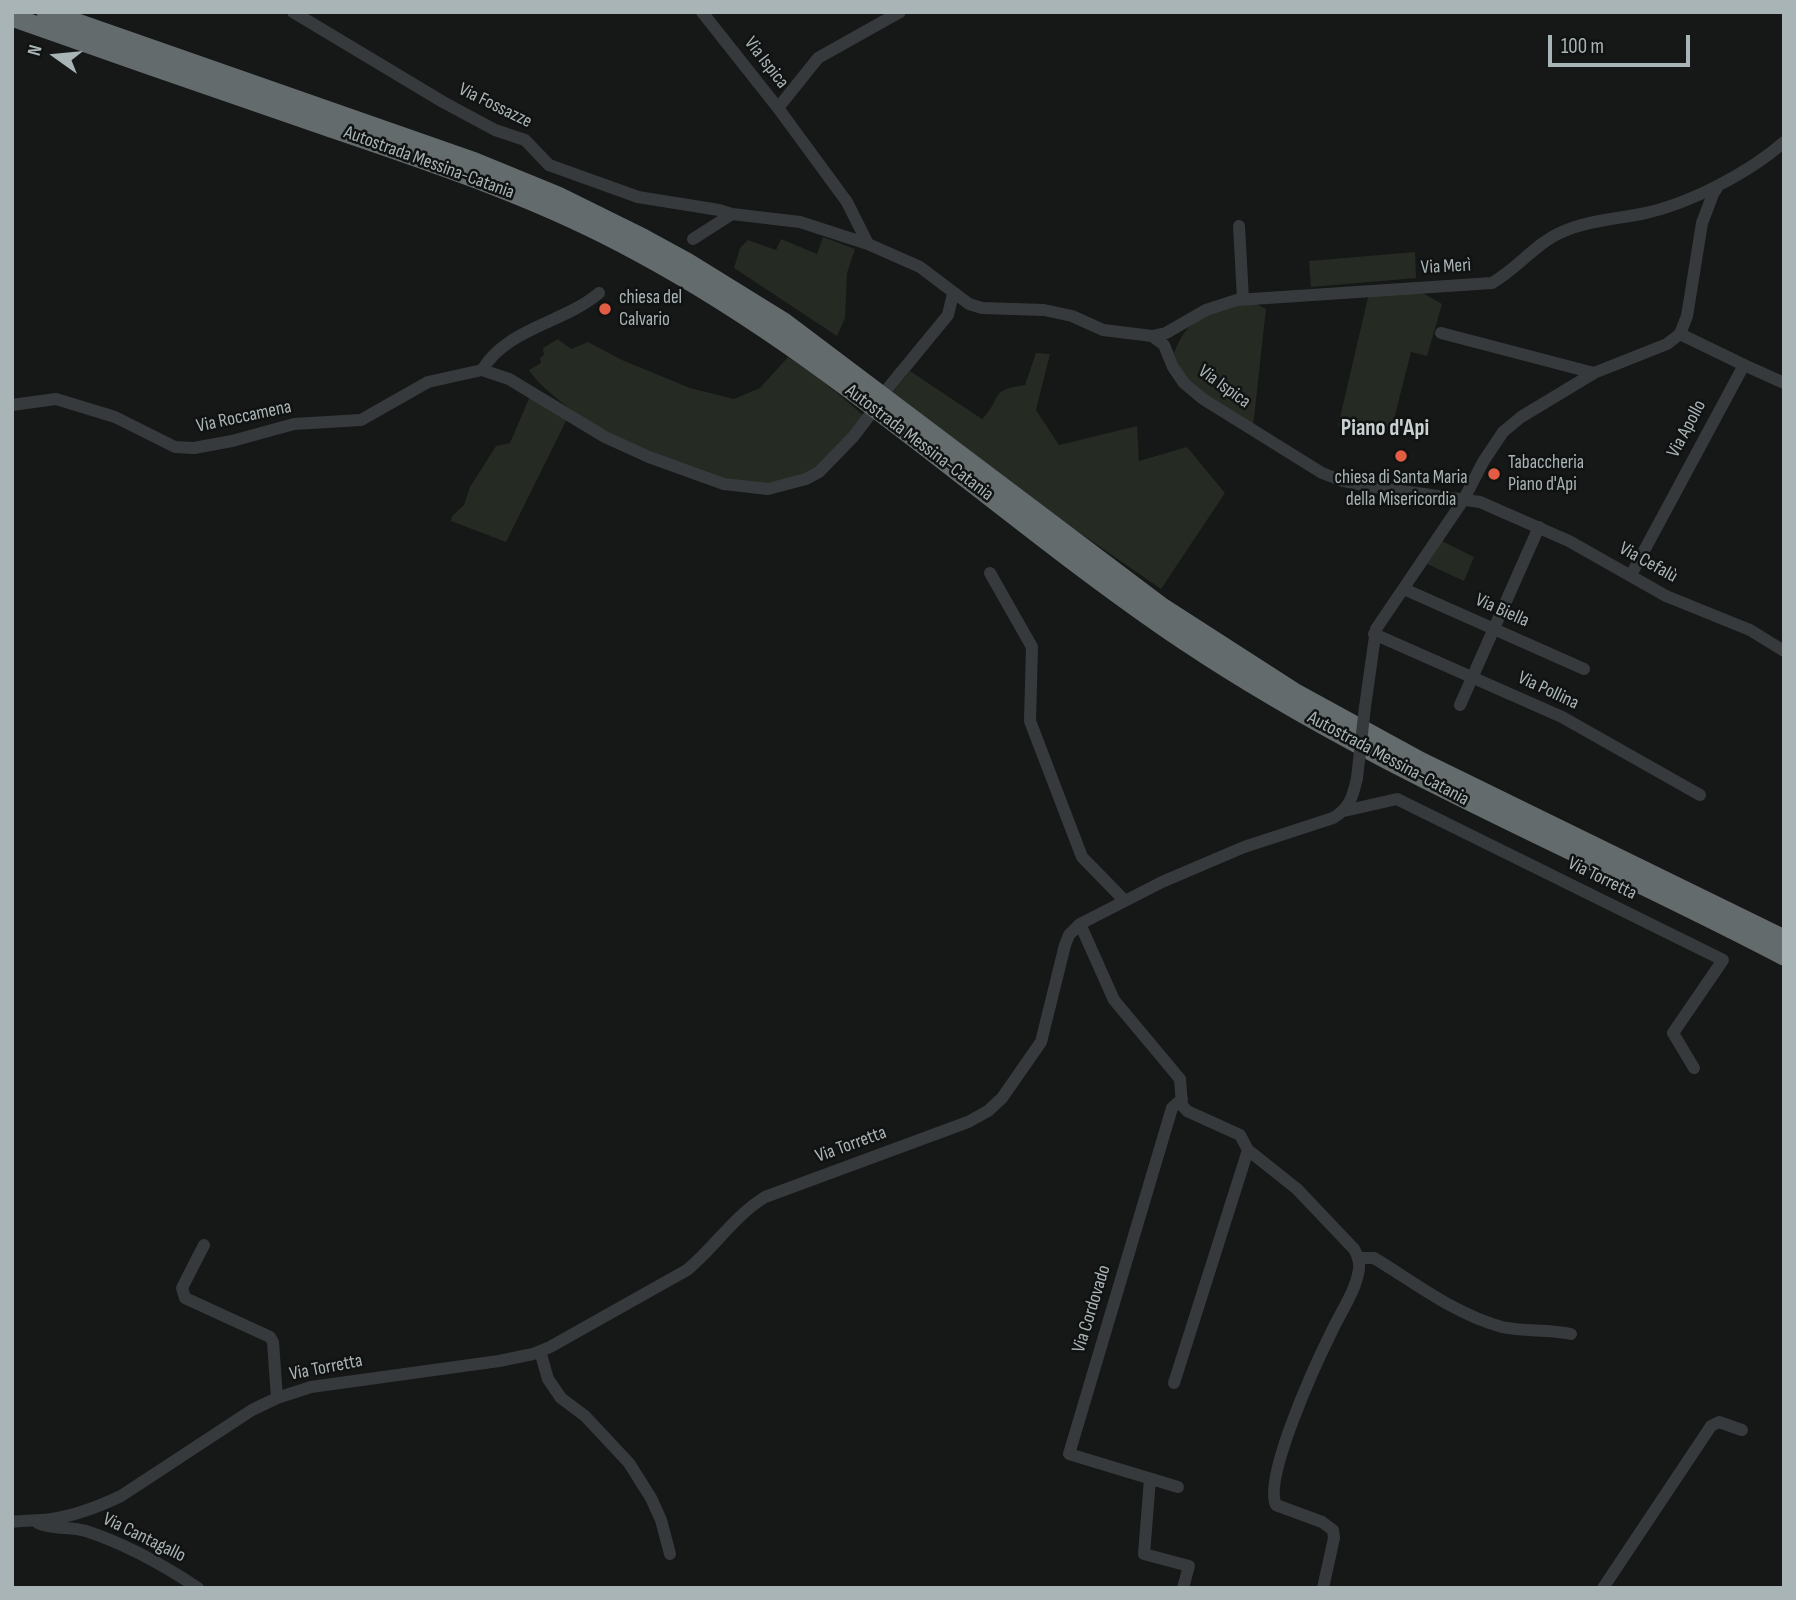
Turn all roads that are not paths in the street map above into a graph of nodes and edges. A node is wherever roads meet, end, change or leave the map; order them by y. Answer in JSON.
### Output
{"nodes":[{"id":1,"x":46,"y":12,"type":"edge"},
{"id":2,"x":293,"y":12,"type":"edge"},
{"id":3,"x":702,"y":12,"type":"edge"},
{"id":4,"x":900,"y":12,"type":"edge"},
{"id":5,"x":12,"y":17,"type":"edge"},
{"id":6,"x":778,"y":108,"type":"junction"},
{"id":7,"x":1784,"y":142,"type":"edge"},
{"id":8,"x":1721,"y":182,"type":"junction"},
{"id":9,"x":1685,"y":203,"type":"junction"},
{"id":10,"x":732,"y":214,"type":"junction"},
{"id":11,"x":1702,"y":223,"type":"junction"},
{"id":12,"x":1239,"y":226,"type":"dead end"},
{"id":13,"x":693,"y":239,"type":"dead end"},
{"id":14,"x":868,"y":244,"type":"junction"},
{"id":15,"x":599,"y":293,"type":"dead end"},
{"id":16,"x":953,"y":294,"type":"junction"},
{"id":17,"x":1243,"y":299,"type":"junction"},
{"id":18,"x":969,"y":304,"type":"junction"},
{"id":19,"x":948,"y":315,"type":"junction"},
{"id":20,"x":1193,"y":318,"type":"junction"},
{"id":21,"x":1177,"y":328,"type":"junction"},
{"id":22,"x":1441,"y":332,"type":"dead end"},
{"id":23,"x":1680,"y":334,"type":"junction"},
{"id":24,"x":1152,"y":336,"type":"junction"},
{"id":25,"x":1166,"y":350,"type":"junction"},
{"id":26,"x":1744,"y":365,"type":"junction"},
{"id":27,"x":482,"y":370,"type":"junction"},
{"id":28,"x":1594,"y":373,"type":"junction"},
{"id":29,"x":1784,"y":383,"type":"edge"},
{"id":30,"x":888,"y":388,"type":"dead end"},
{"id":31,"x":12,"y":405,"type":"edge"},
{"id":32,"x":869,"y":416,"type":"dead end"},
{"id":33,"x":1464,"y":499,"type":"junction"},
{"id":34,"x":1494,"y":508,"type":"joint"},
{"id":35,"x":1539,"y":527,"type":"junction"},
{"id":36,"x":990,"y":573,"type":"dead end"},
{"id":37,"x":1631,"y":575,"type":"junction"},
{"id":38,"x":1404,"y":589,"type":"junction"},
{"id":39,"x":1494,"y":629,"type":"junction"},
{"id":40,"x":1374,"y":634,"type":"junction"},
{"id":41,"x":1784,"y":651,"type":"edge"},
{"id":42,"x":1584,"y":669,"type":"dead end"},
{"id":43,"x":1472,"y":677,"type":"junction"},
{"id":44,"x":1460,"y":705,"type":"dead end"},
{"id":45,"x":1700,"y":795,"type":"dead end"},
{"id":46,"x":1345,"y":811,"type":"junction"},
{"id":47,"x":1125,"y":901,"type":"junction"},
{"id":48,"x":1080,"y":924,"type":"junction"},
{"id":49,"x":1784,"y":939,"type":"edge"},
{"id":50,"x":1784,"y":956,"type":"edge"},
{"id":51,"x":1694,"y":1068,"type":"dead end"},
{"id":52,"x":1182,"y":1099,"type":"junction"},
{"id":53,"x":1248,"y":1150,"type":"junction"},
{"id":54,"x":204,"y":1245,"type":"dead end"},
{"id":55,"x":1359,"y":1258,"type":"junction"},
{"id":56,"x":1571,"y":1334,"type":"dead end"},
{"id":57,"x":540,"y":1351,"type":"junction"},
{"id":58,"x":1174,"y":1383,"type":"dead end"},
{"id":59,"x":277,"y":1398,"type":"junction"},
{"id":60,"x":1742,"y":1430,"type":"dead end"},
{"id":61,"x":1150,"y":1479,"type":"junction"},
{"id":62,"x":1178,"y":1487,"type":"dead end"},
{"id":63,"x":31,"y":1520,"type":"junction"},
{"id":64,"x":14,"y":1522,"type":"edge"},
{"id":65,"x":670,"y":1554,"type":"dead end"},
{"id":66,"x":198,"y":1588,"type":"edge"},
{"id":67,"x":1183,"y":1588,"type":"edge"},
{"id":68,"x":1323,"y":1588,"type":"edge"},
{"id":69,"x":1603,"y":1588,"type":"edge"}],
"edges":[{"from":1,"to":49,"type":"highway","name":"Autostrada Messina-Catania"},
{"from":2,"to":10,"type":"street","name":"Via Fossazze"},
{"from":3,"to":6,"type":"street","name":"Via Ispica"},
{"from":4,"to":6,"type":"street"},
{"from":5,"to":50,"type":"highway","name":"Autostrada Messina-Catania"},
{"from":6,"to":14,"type":"street","name":"Via Ispica"},
{"from":7,"to":8,"type":"street","name":"Via Merì"},
{"from":8,"to":9,"type":"street","name":"Via Merì"},
{"from":8,"to":11,"type":"street"},
{"from":9,"to":11,"type":"street"},
{"from":9,"to":17,"type":"street","name":"Via Merì"},
{"from":10,"to":13,"type":"street"},
{"from":10,"to":14,"type":"street","name":"Via Ispica"},
{"from":11,"to":23,"type":"street"},
{"from":12,"to":17,"type":"street"},
{"from":14,"to":16,"type":"street","name":"Via Ispica"},
{"from":15,"to":27,"type":"street"},
{"from":16,"to":18,"type":"street","name":"Via Ispica"},
{"from":16,"to":19,"type":"street"},
{"from":17,"to":20,"type":"street","name":"Via Merì"},
{"from":18,"to":19,"type":"street"},
{"from":18,"to":24,"type":"street","name":"Via Ispica"},
{"from":19,"to":30,"type":"street"},
{"from":20,"to":21,"type":"street","name":"Via Merì"},
{"from":20,"to":25,"type":"street"},
{"from":21,"to":24,"type":"street"},
{"from":21,"to":25,"type":"street"},
{"from":22,"to":28,"type":"street"},
{"from":23,"to":26,"type":"street"},
{"from":23,"to":28,"type":"street"},
{"from":24,"to":25,"type":"street","name":"Via Ispica"},
{"from":25,"to":33,"type":"street","name":"Via Ispica"},
{"from":26,"to":29,"type":"street"},
{"from":26,"to":37,"type":"street","name":"Via Apollo"},
{"from":27,"to":31,"type":"street","name":"Via Roccamena"},
{"from":27,"to":32,"type":"street"},
{"from":28,"to":33,"type":"street"},
{"from":33,"to":34,"type":"street","name":"Via Ispica"},
{"from":33,"to":38,"type":"street"},
{"from":34,"to":35,"type":"street","name":"Via Cefalù"},
{"from":35,"to":37,"type":"street","name":"Via Cefalù"},
{"from":35,"to":39,"type":"street"},
{"from":36,"to":47,"type":"street"},
{"from":37,"to":41,"type":"street","name":"Via Cefalù"},
{"from":38,"to":39,"type":"street","name":"Via Biella"},
{"from":38,"to":40,"type":"street"},
{"from":39,"to":42,"type":"street","name":"Via Biella"},
{"from":39,"to":43,"type":"street"},
{"from":40,"to":43,"type":"street","name":"Via Pollina"},
{"from":40,"to":46,"type":"street","bridge":true},
{"from":43,"to":44,"type":"street"},
{"from":43,"to":45,"type":"street","name":"Via Pollina"},
{"from":46,"to":47,"type":"street","name":"Via Torretta"},
{"from":46,"to":51,"type":"street","name":"Via Torretta"},
{"from":47,"to":48,"type":"street","name":"Via Torretta"},
{"from":48,"to":52,"type":"street"},
{"from":48,"to":57,"type":"street","name":"Via Torretta"},
{"from":52,"to":53,"type":"street"},
{"from":52,"to":61,"type":"street","name":"Via Cordovado"},
{"from":53,"to":55,"type":"street"},
{"from":53,"to":58,"type":"street"},
{"from":54,"to":59,"type":"street","name":"Via Torretta"},
{"from":55,"to":56,"type":"street"},
{"from":55,"to":68,"type":"street"},
{"from":57,"to":59,"type":"street","name":"Via Torretta"},
{"from":57,"to":65,"type":"street"},
{"from":59,"to":63,"type":"street","name":"Via Torretta"},
{"from":60,"to":69,"type":"street"},
{"from":61,"to":62,"type":"street","name":"Via Cordovado"},
{"from":61,"to":67,"type":"street"},
{"from":63,"to":64,"type":"street","name":"Via Torretta"},
{"from":63,"to":66,"type":"street","name":"Via Cantagallo"}]}
